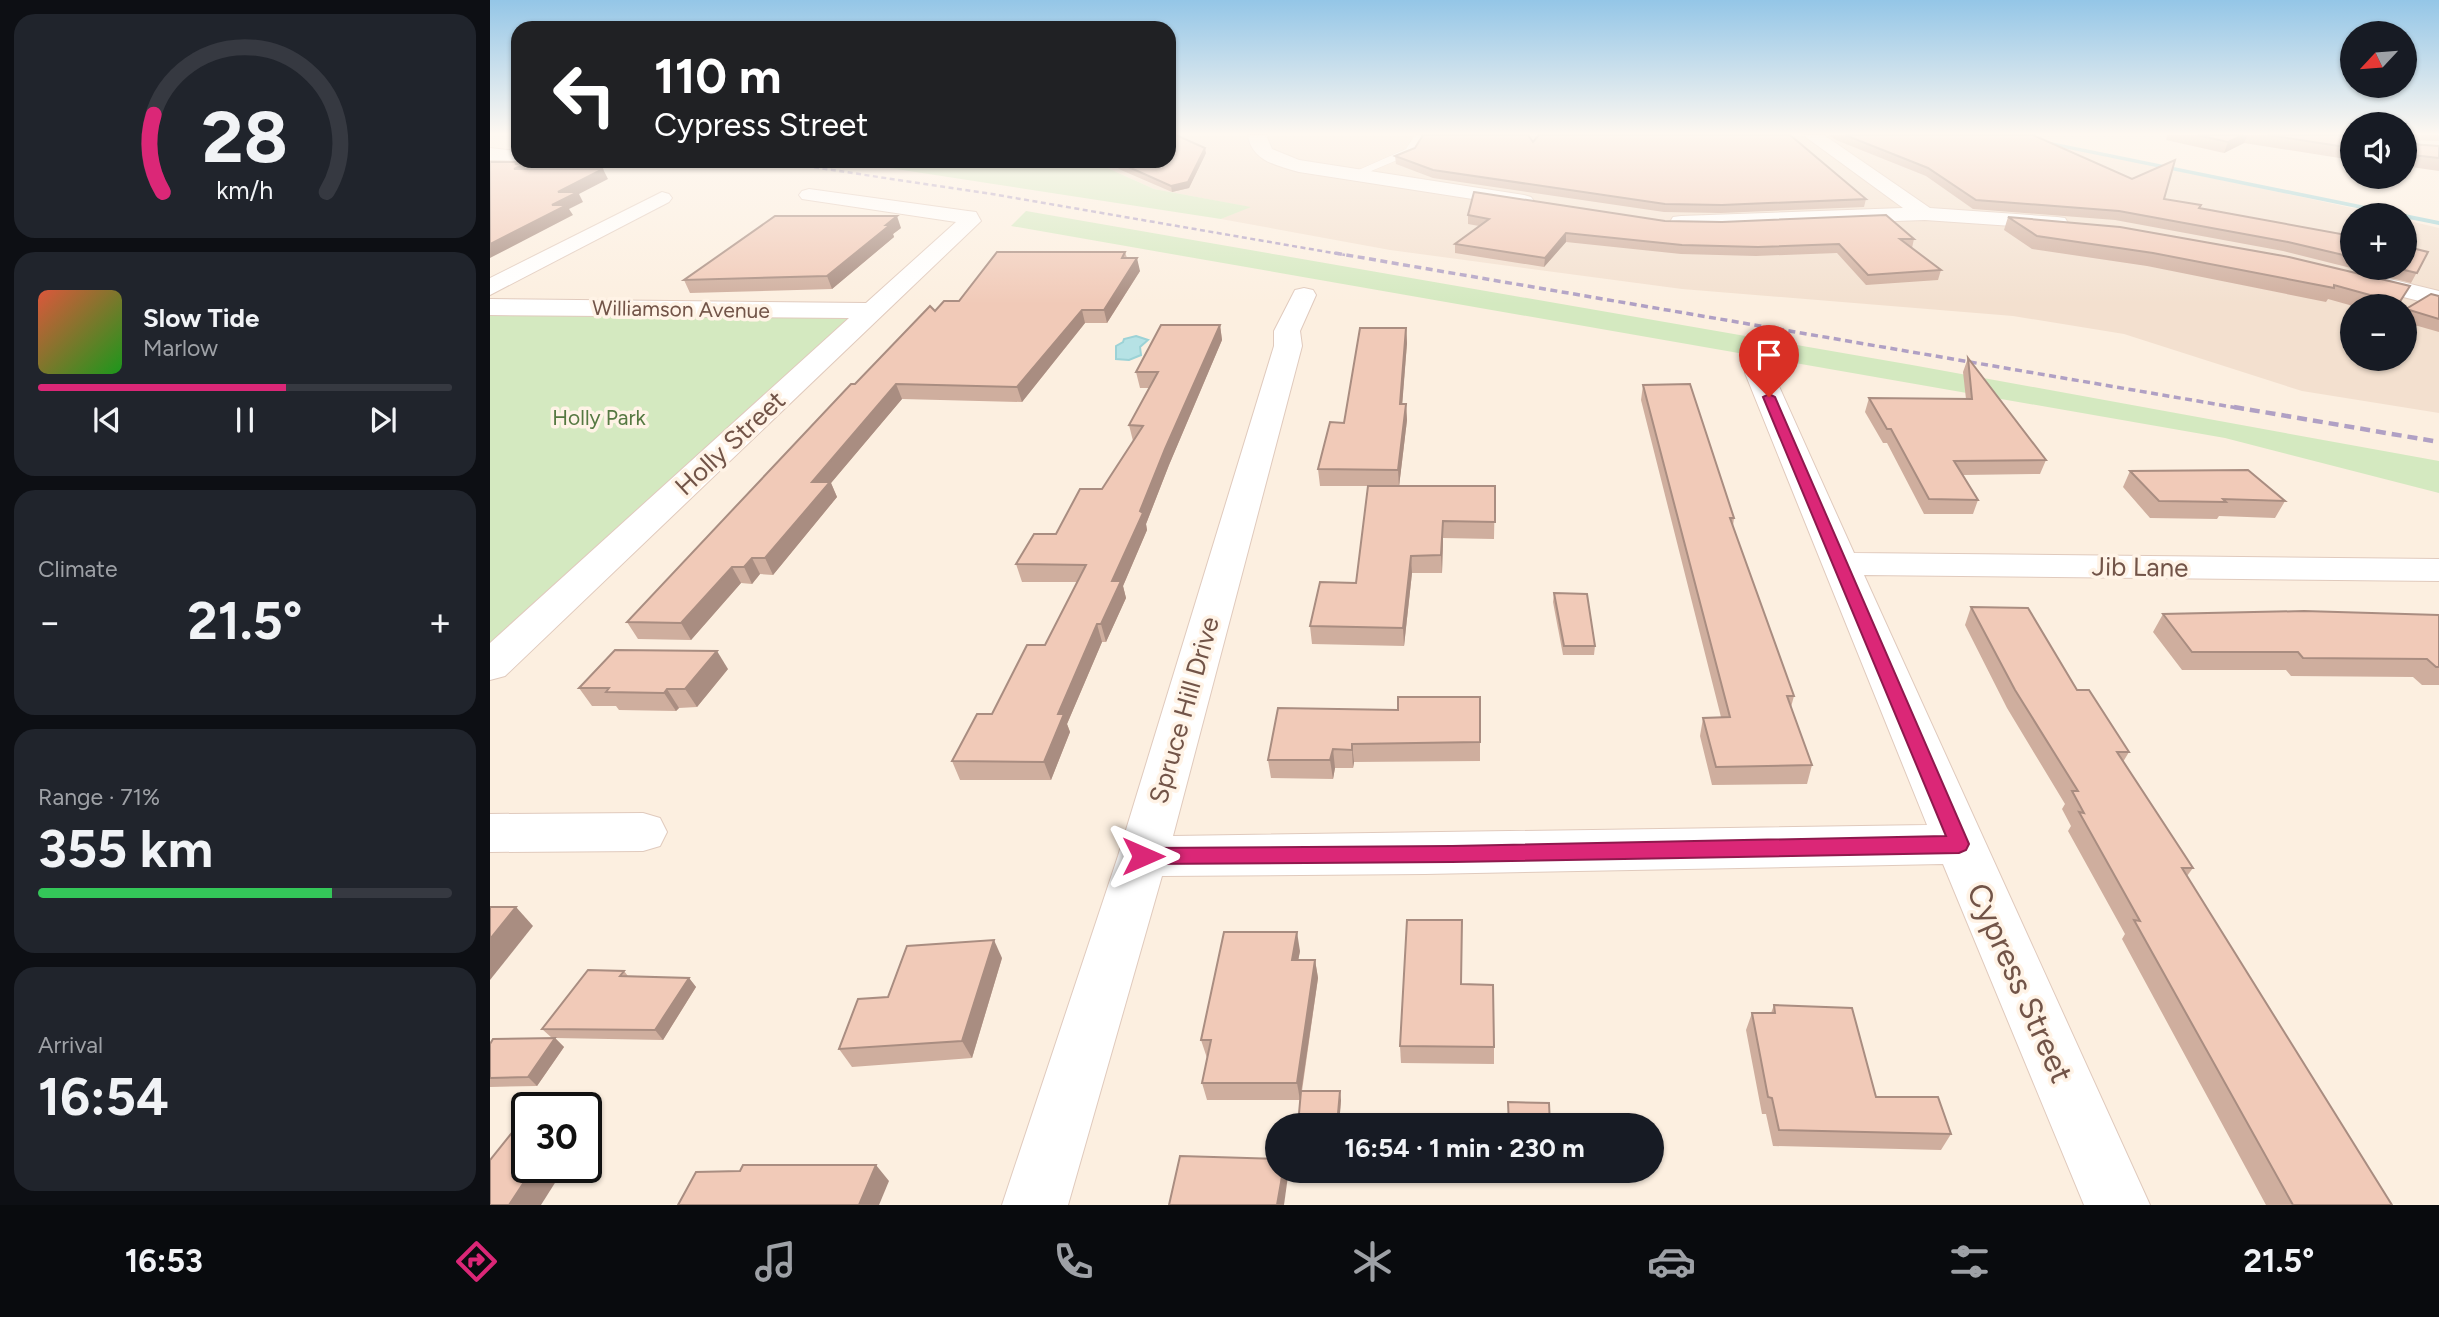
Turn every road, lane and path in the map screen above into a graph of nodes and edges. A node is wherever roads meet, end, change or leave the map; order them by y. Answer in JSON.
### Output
{"nodes":[{"id":1,"x":1460,"y":191,"type":"edge"},
{"id":2,"x":1892,"y":191,"type":"edge"},
{"id":3,"x":810,"y":195,"type":"dead end"},
{"id":4,"x":662,"y":198,"type":"dead end"},
{"id":5,"x":1545,"y":204,"type":"edge"},
{"id":6,"x":1925,"y":214,"type":"junction"},
{"id":7,"x":1664,"y":221,"type":"edge"},
{"id":8,"x":2076,"y":225,"type":"edge"},
{"id":9,"x":2336,"y":273,"type":"edge"},
{"id":10,"x":490,"y":288,"type":"edge"},
{"id":11,"x":1304,"y":295,"type":"dead end"},
{"id":12,"x":2439,"y":299,"type":"edge"},
{"id":13,"x":490,"y":307,"type":"edge"},
{"id":14,"x":872,"y":311,"type":"junction"},
{"id":15,"x":1759,"y":373,"type":"dead end"},
{"id":16,"x":1841,"y":565,"type":"junction"},
{"id":17,"x":2439,"y":570,"type":"edge"},
{"id":18,"x":490,"y":666,"type":"edge"},
{"id":19,"x":643,"y":832,"type":"dead end"},
{"id":20,"x":490,"y":833,"type":"edge"},
{"id":21,"x":1959,"y":844,"type":"junction"},
{"id":22,"x":1143,"y":856,"type":"junction"},
{"id":23,"x":1035,"y":1205,"type":"edge"},
{"id":24,"x":2118,"y":1205,"type":"edge"}],
"edges":[{"from":1,"to":5,"type":"street"},
{"from":2,"to":6,"type":"street"},
{"from":3,"to":14,"type":"street","name":"Holly Street"},
{"from":4,"to":10,"type":"street"},
{"from":6,"to":7,"type":"street"},
{"from":6,"to":8,"type":"street"},
{"from":9,"to":12,"type":"street"},
{"from":11,"to":22,"type":"street","name":"Spruce Hill Drive"},
{"from":13,"to":14,"type":"street","name":"Williamson Avenue"},
{"from":14,"to":18,"type":"street","name":"Holly Street"},
{"from":15,"to":16,"type":"street","name":"Cypress Street"},
{"from":16,"to":17,"type":"street","name":"Jib Lane"},
{"from":16,"to":21,"type":"street","name":"Cypress Street"},
{"from":19,"to":20,"type":"street"},
{"from":21,"to":22,"type":"street"},
{"from":21,"to":24,"type":"street","name":"Cypress Street"},
{"from":22,"to":23,"type":"street","name":"Spruce Hill Drive"}]}
